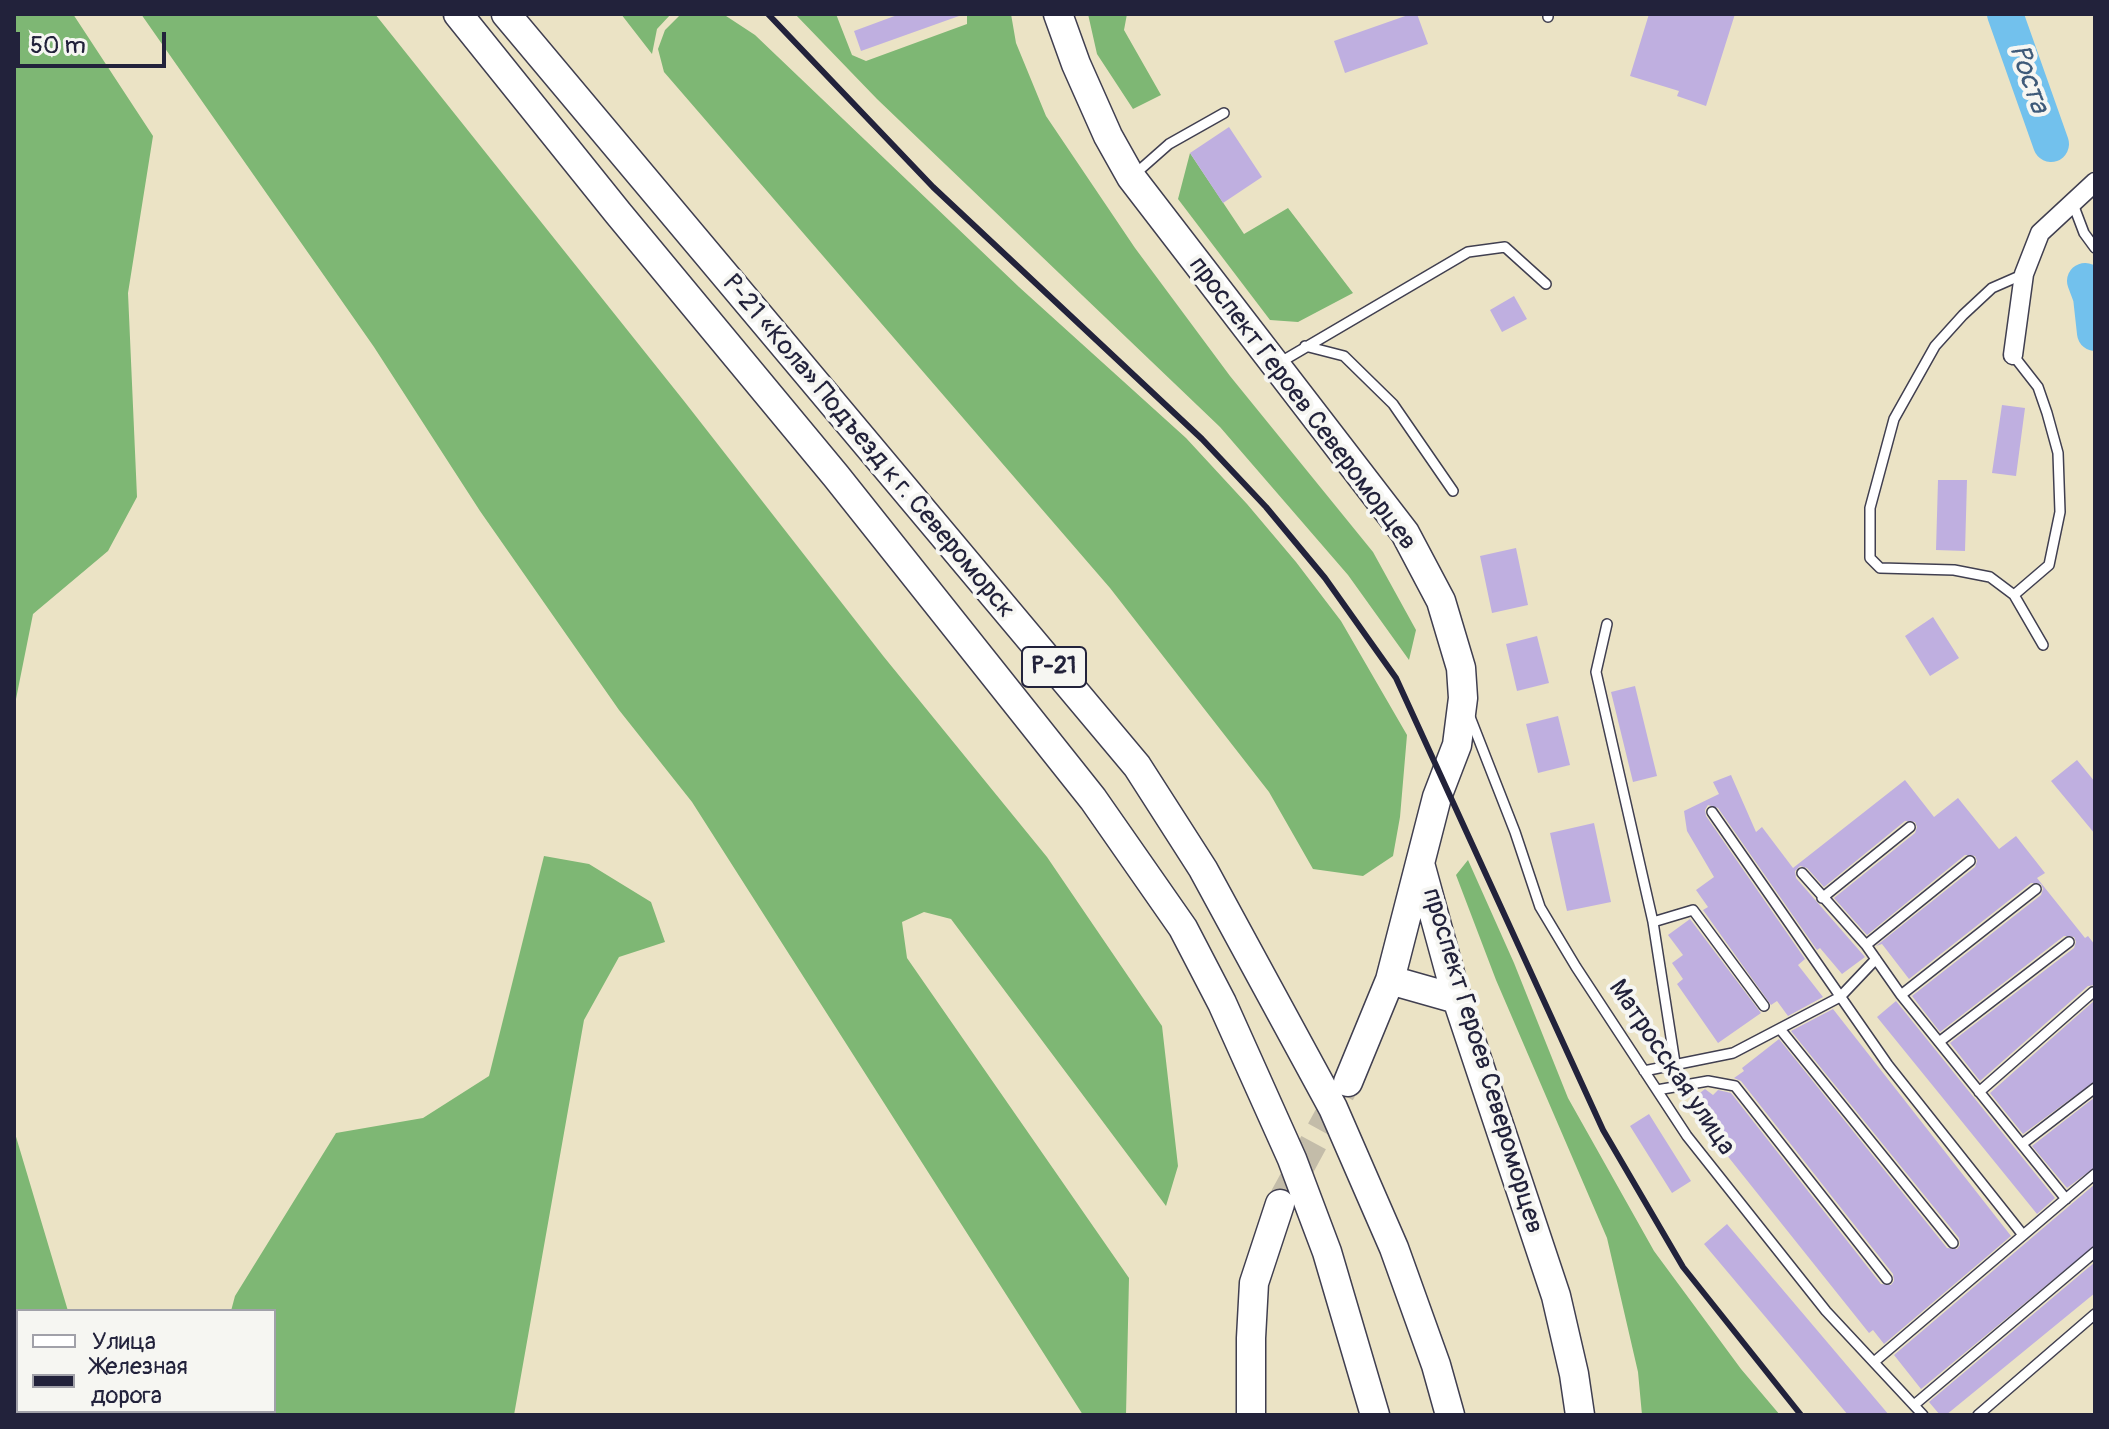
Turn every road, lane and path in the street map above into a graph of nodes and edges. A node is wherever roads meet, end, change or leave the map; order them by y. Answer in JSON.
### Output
{"nodes":[{"id":1,"x":458,"y":14,"type":"edge"},
{"id":2,"x":506,"y":14,"type":"edge"},
{"id":3,"x":1058,"y":14,"type":"edge"},
{"id":4,"x":1224,"y":113,"type":"dead end"},
{"id":5,"x":1131,"y":177,"type":"junction"},
{"id":6,"x":2095,"y":182,"type":"edge"},
{"id":7,"x":2073,"y":204,"type":"junction"},
{"id":8,"x":2095,"y":248,"type":"edge"},
{"id":9,"x":2024,"y":274,"type":"junction"},
{"id":10,"x":1546,"y":284,"type":"dead end"},
{"id":11,"x":1305,"y":346,"type":"junction"},
{"id":12,"x":2013,"y":355,"type":"joint"},
{"id":13,"x":1277,"y":364,"type":"junction"},
{"id":14,"x":1453,"y":491,"type":"dead end"},
{"id":15,"x":2014,"y":595,"type":"junction"},
{"id":16,"x":1607,"y":624,"type":"dead end"},
{"id":17,"x":2043,"y":645,"type":"dead end"},
{"id":18,"x":1463,"y":698,"type":"junction"},
{"id":19,"x":1712,"y":812,"type":"dead end"},
{"id":20,"x":1910,"y":827,"type":"dead end"},
{"id":21,"x":1970,"y":861,"type":"dead end"},
{"id":22,"x":1420,"y":863,"type":"junction"},
{"id":23,"x":1802,"y":873,"type":"dead end"},
{"id":24,"x":2036,"y":889,"type":"dead end"},
{"id":25,"x":1822,"y":898,"type":"junction"},
{"id":26,"x":1653,"y":922,"type":"junction"},
{"id":27,"x":2069,"y":942,"type":"dead end"},
{"id":28,"x":1866,"y":945,"type":"junction"},
{"id":29,"x":1876,"y":959,"type":"junction"},
{"id":30,"x":1390,"y":980,"type":"junction"},
{"id":31,"x":2093,"y":992,"type":"edge"},
{"id":32,"x":1901,"y":995,"type":"junction"},
{"id":33,"x":1840,"y":997,"type":"junction"},
{"id":34,"x":1457,"y":999,"type":"junction"},
{"id":35,"x":1764,"y":1006,"type":"dead end"},
{"id":36,"x":1780,"y":1029,"type":"junction"},
{"id":37,"x":1939,"y":1042,"type":"junction"},
{"id":38,"x":1675,"y":1063,"type":"junction"},
{"id":39,"x":1644,"y":1071,"type":"junction"},
{"id":40,"x":1348,"y":1082,"type":"tunnel mouth"},
{"id":41,"x":2095,"y":1088,"type":"edge"},
{"id":42,"x":1657,"y":1090,"type":"junction"},
{"id":43,"x":1979,"y":1092,"type":"junction"},
{"id":44,"x":2022,"y":1144,"type":"junction"},
{"id":45,"x":2095,"y":1174,"type":"edge"},
{"id":46,"x":2066,"y":1199,"type":"junction"},
{"id":47,"x":1280,"y":1204,"type":"tunnel mouth"},
{"id":48,"x":2023,"y":1235,"type":"junction"},
{"id":49,"x":1953,"y":1243,"type":"dead end"},
{"id":50,"x":2095,"y":1252,"type":"edge"},
{"id":51,"x":1887,"y":1279,"type":"dead end"},
{"id":52,"x":2095,"y":1314,"type":"edge"},
{"id":53,"x":1874,"y":1362,"type":"junction"},
{"id":54,"x":1914,"y":1405,"type":"junction"},
{"id":55,"x":1251,"y":1415,"type":"edge"},
{"id":56,"x":1375,"y":1415,"type":"edge"},
{"id":57,"x":1450,"y":1415,"type":"edge"},
{"id":58,"x":1580,"y":1415,"type":"edge"},
{"id":59,"x":1923,"y":1415,"type":"edge"},
{"id":60,"x":1978,"y":1415,"type":"edge"}],
"edges":[{"from":1,"to":56,"type":"main road","name":"Р-21 «Кола» Подъезд к г. Североморск","number":"Р-21"},
{"from":2,"to":57,"type":"main road","name":"Р-21 «Кола» Подъезд к г. Североморск","number":"Р-21"},
{"from":3,"to":5,"type":"main road","name":"проспект Героев Североморцев"},
{"from":4,"to":5,"type":"lane"},
{"from":5,"to":13,"type":"main road","name":"проспект Героев Североморцев"},
{"from":6,"to":7,"type":"street"},
{"from":7,"to":8,"type":"lane"},
{"from":7,"to":9,"type":"street"},
{"from":9,"to":12,"type":"street"},
{"from":9,"to":15,"type":"lane"},
{"from":10,"to":11,"type":"lane"},
{"from":11,"to":13,"type":"lane"},
{"from":11,"to":14,"type":"lane"},
{"from":12,"to":15,"type":"lane"},
{"from":13,"to":18,"type":"main road","name":"проспект Героев Североморцев"},
{"from":15,"to":17,"type":"lane"},
{"from":16,"to":26,"type":"lane"},
{"from":18,"to":22,"type":"main road","name":"проспект Героев Североморцев"},
{"from":18,"to":39,"type":"lane","name":"Матросская улица"},
{"from":19,"to":33,"type":"lane"},
{"from":20,"to":25,"type":"lane"},
{"from":21,"to":28,"type":"lane"},
{"from":22,"to":30,"type":"main road"},
{"from":22,"to":34,"type":"main road","name":"проспект Героев Североморцев"},
{"from":23,"to":25,"type":"lane"},
{"from":24,"to":32,"type":"lane"},
{"from":25,"to":28,"type":"lane"},
{"from":26,"to":35,"type":"lane"},
{"from":26,"to":38,"type":"lane"},
{"from":27,"to":37,"type":"lane"},
{"from":28,"to":29,"type":"lane"},
{"from":29,"to":32,"type":"lane"},
{"from":29,"to":33,"type":"lane"},
{"from":30,"to":34,"type":"main road"},
{"from":30,"to":40,"type":"main road"},
{"from":31,"to":43,"type":"lane"},
{"from":32,"to":37,"type":"lane"},
{"from":33,"to":36,"type":"lane"},
{"from":33,"to":48,"type":"lane"},
{"from":34,"to":58,"type":"main road","name":"проспект Героев Североморцев"},
{"from":36,"to":38,"type":"lane"},
{"from":36,"to":49,"type":"lane"},
{"from":37,"to":43,"type":"lane"},
{"from":38,"to":39,"type":"lane"},
{"from":39,"to":42,"type":"lane","name":"Матросская улица"},
{"from":41,"to":44,"type":"lane"},
{"from":42,"to":51,"type":"lane"},
{"from":42,"to":53,"type":"lane","name":"Матросская улица"},
{"from":43,"to":44,"type":"lane"},
{"from":44,"to":46,"type":"lane"},
{"from":45,"to":46,"type":"lane"},
{"from":46,"to":48,"type":"lane"},
{"from":47,"to":55,"type":"main road"},
{"from":48,"to":53,"type":"lane"},
{"from":50,"to":54,"type":"lane"},
{"from":52,"to":60,"type":"lane"},
{"from":53,"to":54,"type":"lane","name":"Матросская улица"},
{"from":54,"to":59,"type":"lane","name":"Матросская улица"}]}
